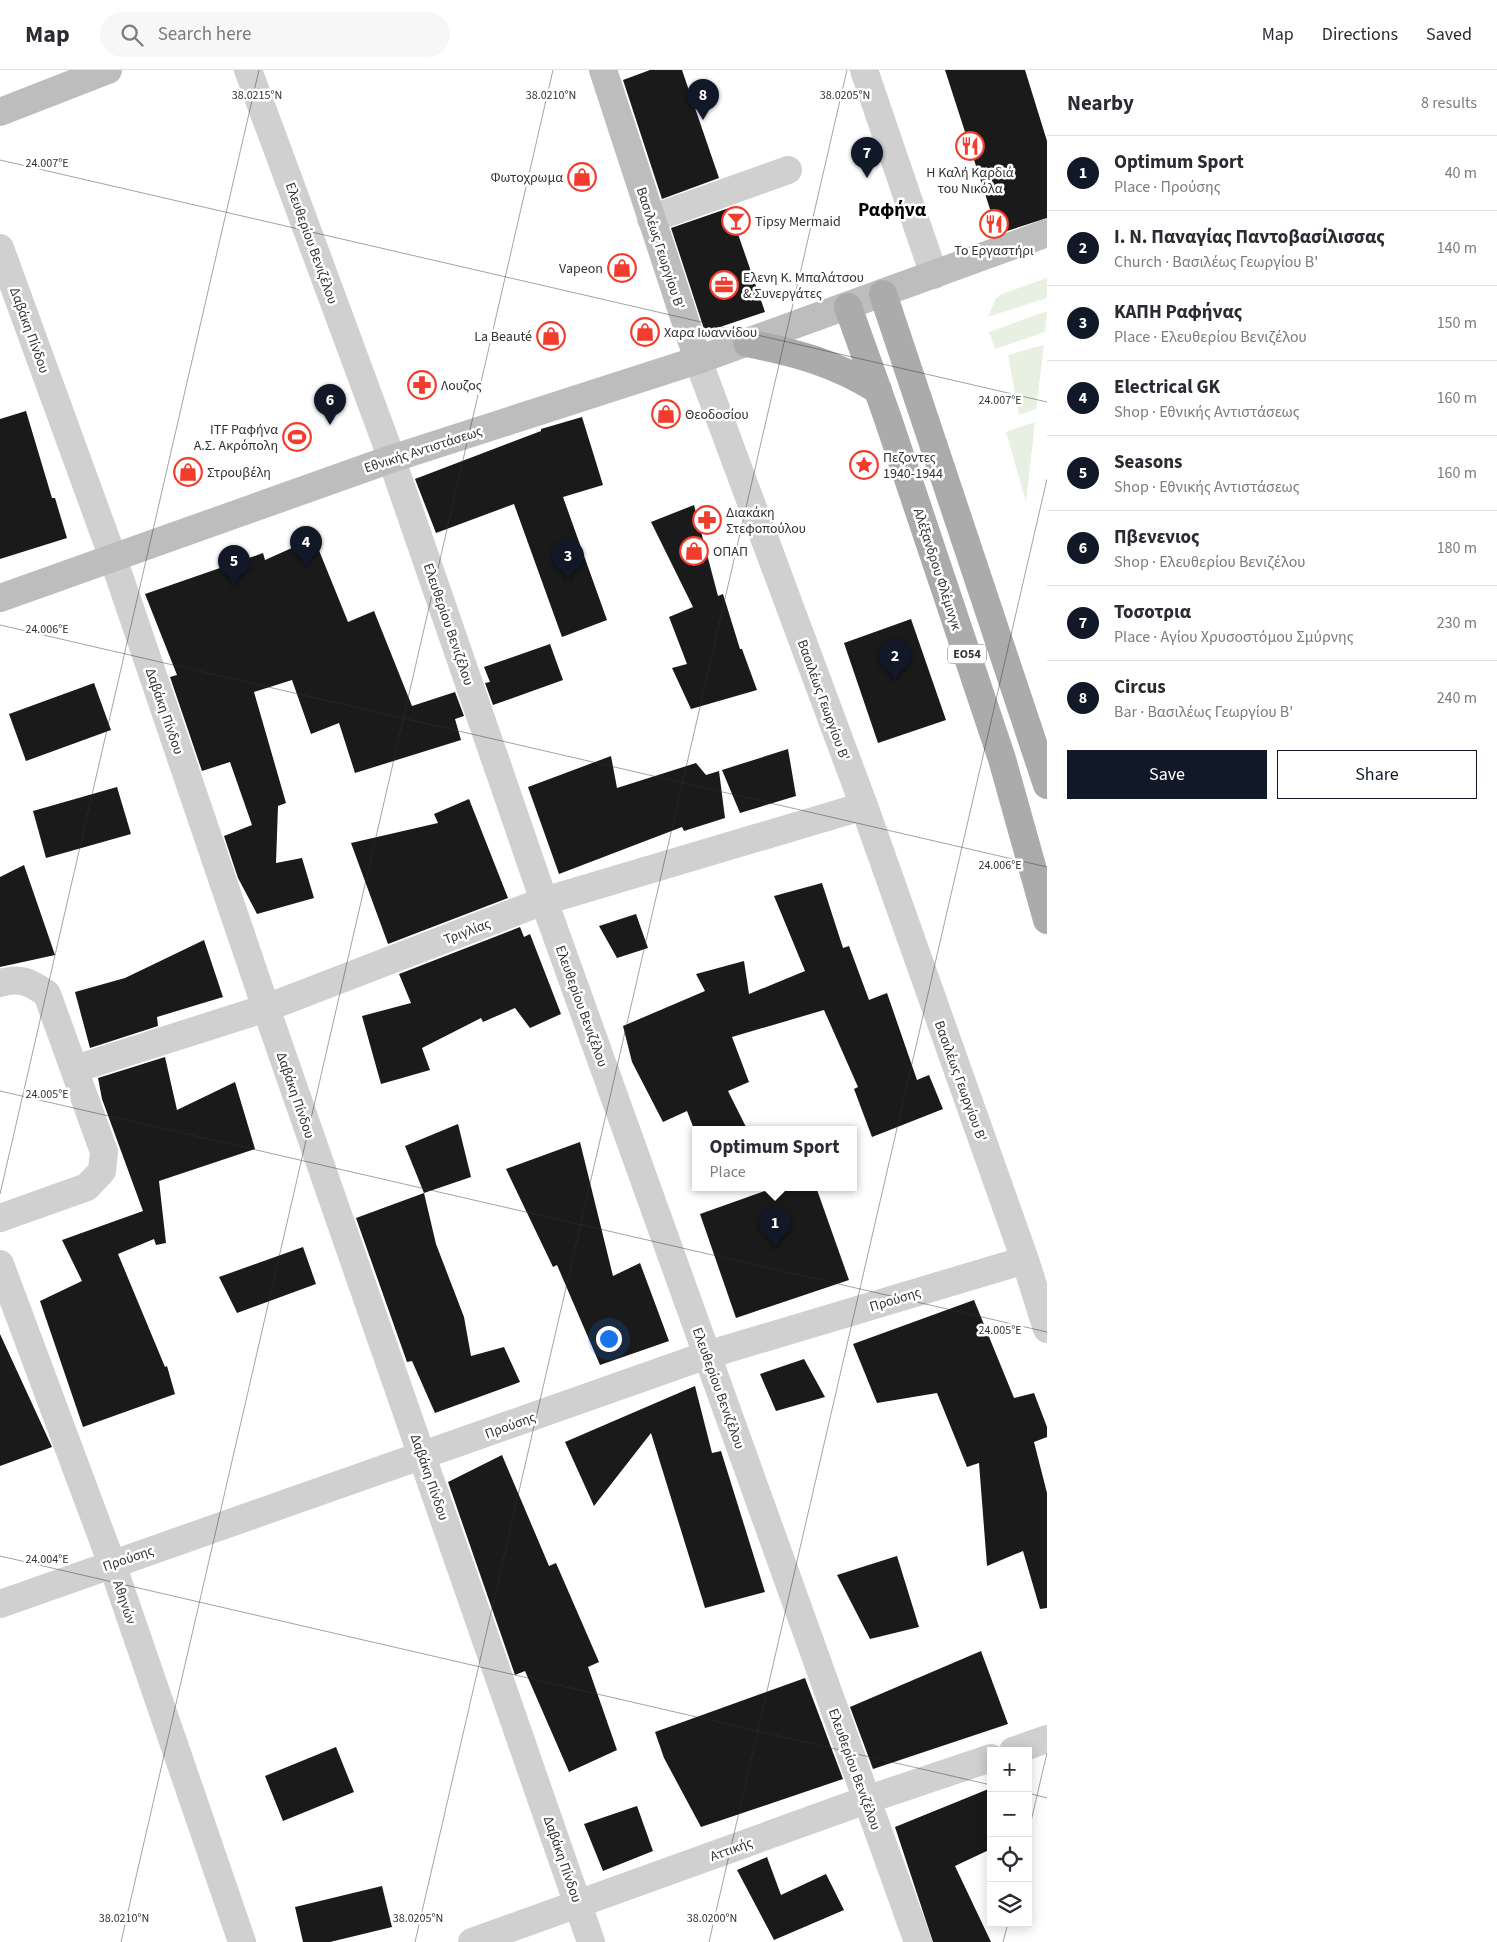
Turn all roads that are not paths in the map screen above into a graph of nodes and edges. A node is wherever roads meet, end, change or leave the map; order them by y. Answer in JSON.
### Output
{"nodes":[{"id":1,"x":108,"y":70,"type":"edge"},
{"id":2,"x":248,"y":70,"type":"edge"},
{"id":3,"x":603,"y":70,"type":"edge"},
{"id":4,"x":864,"y":70,"type":"edge"},
{"id":5,"x":0,"y":112,"type":"edge"},
{"id":6,"x":788,"y":170,"type":"dead end"},
{"id":7,"x":652,"y":218,"type":"junction"},
{"id":8,"x":1047,"y":234,"type":"edge"},
{"id":9,"x":0,"y":248,"type":"edge"},
{"id":10,"x":934,"y":275,"type":"junction"},
{"id":11,"x":883,"y":294,"type":"junction"},
{"id":12,"x":848,"y":307,"type":"junction"},
{"id":13,"x":748,"y":343,"type":"junction"},
{"id":14,"x":698,"y":360,"type":"junction"},
{"id":15,"x":878,"y":390,"type":"junction"},
{"id":16,"x":391,"y":458,"type":"junction"},
{"id":17,"x":113,"y":558,"type":"junction"},
{"id":18,"x":0,"y":598,"type":"edge"},
{"id":19,"x":1047,"y":785,"type":"edge"},
{"id":20,"x":864,"y":806,"type":"junction"},
{"id":21,"x":544,"y":901,"type":"junction"},
{"id":22,"x":1047,"y":920,"type":"edge"},
{"id":23,"x":0,"y":984,"type":"edge"},
{"id":24,"x":266,"y":1008,"type":"junction"},
{"id":25,"x":75,"y":1069,"type":"junction"},
{"id":26,"x":0,"y":1218,"type":"edge"},
{"id":27,"x":1025,"y":1260,"type":"junction"},
{"id":28,"x":0,"y":1264,"type":"edge"},
{"id":29,"x":1047,"y":1329,"type":"edge"},
{"id":30,"x":707,"y":1355,"type":"junction"},
{"id":31,"x":423,"y":1457,"type":"junction"},
{"id":32,"x":112,"y":1564,"type":"junction"},
{"id":33,"x":0,"y":1604,"type":"edge"},
{"id":34,"x":1047,"y":1739,"type":"edge"},
{"id":35,"x":1024,"y":1747,"type":"edge"},
{"id":36,"x":987,"y":1759,"type":"edge"},
{"id":37,"x":866,"y":1800,"type":"junction"},
{"id":38,"x":579,"y":1904,"type":"junction"},
{"id":39,"x":242,"y":1942,"type":"edge"},
{"id":40,"x":472,"y":1942,"type":"edge"},
{"id":41,"x":591,"y":1942,"type":"edge"},
{"id":42,"x":918,"y":1942,"type":"edge"}],
"edges":[{"from":1,"to":5,"type":"street"},
{"from":2,"to":16,"type":"street","name":"Ελευθερίου Βενιζέλου"},
{"from":3,"to":7,"type":"street","name":"Βασιλέως Γεωργίου Β'"},
{"from":4,"to":10,"type":"street"},
{"from":6,"to":7,"type":"street"},
{"from":7,"to":14,"type":"street","name":"Βασιλέως Γεωργίου Β'"},
{"from":8,"to":10,"type":"street","name":"Εθνικής Αντιστάσεως"},
{"from":9,"to":17,"type":"street","name":"Δαβάκη Πίνδου"},
{"from":10,"to":11,"type":"street","name":"Εθνικής Αντιστάσεως"},
{"from":11,"to":12,"type":"street","name":"Εθνικής Αντιστάσεως"},
{"from":11,"to":19,"type":"main road","number":"ΕΟ54"},
{"from":12,"to":13,"type":"street","name":"Εθνικής Αντιστάσεως"},
{"from":12,"to":15,"type":"main road","name":"Αλέξανδρου Φλέμινγκ","number":"ΕΟ54"},
{"from":13,"to":14,"type":"street","name":"Εθνικής Αντιστάσεως"},
{"from":13,"to":15,"type":"main road"},
{"from":14,"to":16,"type":"street","name":"Εθνικής Αντιστάσεως"},
{"from":14,"to":20,"type":"street","name":"Βασιλέως Γεωργίου Β'"},
{"from":15,"to":22,"type":"main road","name":"Αλέξανδρου Φλέμινγκ","number":"ΕΟ54"},
{"from":16,"to":17,"type":"street","name":"Εθνικής Αντιστάσεως"},
{"from":16,"to":21,"type":"street","name":"Ελευθερίου Βενιζέλου"},
{"from":17,"to":18,"type":"street","name":"Εθνικής Αντιστάσεως"},
{"from":17,"to":24,"type":"street","name":"Δαβάκη Πίνδου"},
{"from":20,"to":21,"type":"street","name":"Τριγλίας"},
{"from":20,"to":27,"type":"street","name":"Βασιλέως Γεωργίου Β'"},
{"from":21,"to":24,"type":"street","name":"Τριγλίας"},
{"from":21,"to":30,"type":"street","name":"Ελευθερίου Βενιζέλου"},
{"from":23,"to":25,"type":"street"},
{"from":24,"to":25,"type":"street","name":"Τριγλίας"},
{"from":24,"to":31,"type":"street","name":"Δαβάκη Πίνδου"},
{"from":25,"to":26,"type":"street"},
{"from":27,"to":29,"type":"street","name":"Βασιλέως Γεωργίου Β'"},
{"from":27,"to":30,"type":"street","name":"Προύσης"},
{"from":28,"to":32,"type":"street","name":"Αθηνών"},
{"from":30,"to":31,"type":"street","name":"Προύσης"},
{"from":30,"to":37,"type":"street","name":"Ελευθερίου Βενιζέλου"},
{"from":31,"to":32,"type":"street","name":"Προύσης"},
{"from":31,"to":38,"type":"street","name":"Δαβάκη Πίνδου"},
{"from":32,"to":33,"type":"street","name":"Προύσης"},
{"from":32,"to":39,"type":"street","name":"Αθηνών"},
{"from":34,"to":35,"type":"street"},
{"from":36,"to":37,"type":"street","name":"Αττικής"},
{"from":37,"to":38,"type":"street","name":"Αττικής"},
{"from":37,"to":42,"type":"street","name":"Ελευθερίου Βενιζέλου"},
{"from":38,"to":40,"type":"street","name":"Αττικής"},
{"from":38,"to":41,"type":"street","name":"Δαβάκη Πίνδου"}]}
